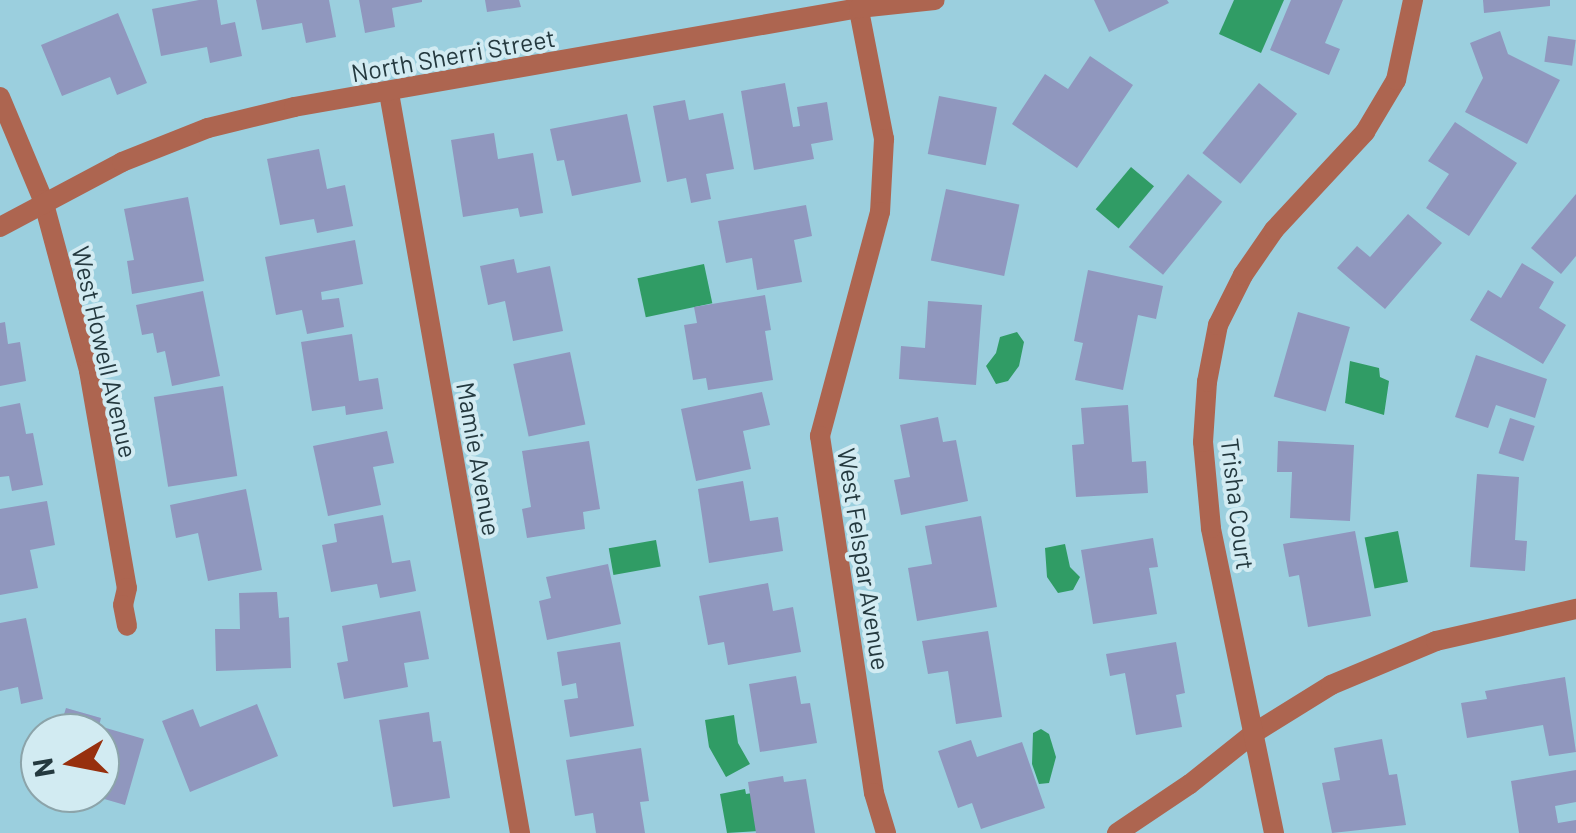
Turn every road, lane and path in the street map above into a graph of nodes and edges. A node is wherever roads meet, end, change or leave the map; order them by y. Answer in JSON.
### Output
{"nodes":[{"id":1,"x":935,"y":0,"type":"edge"},
{"id":2,"x":1413,"y":0,"type":"edge"},
{"id":3,"x":858,"y":4,"type":"edge"},
{"id":4,"x":389,"y":93,"type":"junction"},
{"id":5,"x":0,"y":97,"type":"edge"},
{"id":6,"x":43,"y":200,"type":"junction"},
{"id":7,"x":0,"y":227,"type":"edge"},
{"id":8,"x":1576,"y":609,"type":"edge"},
{"id":9,"x":127,"y":626,"type":"dead end"},
{"id":10,"x":1254,"y":733,"type":"junction"},
{"id":11,"x":520,"y":833,"type":"edge"},
{"id":12,"x":886,"y":833,"type":"edge"},
{"id":13,"x":1117,"y":833,"type":"edge"},
{"id":14,"x":1274,"y":833,"type":"edge"}],
"edges":[{"from":1,"to":3,"type":"street","name":"North Sherri Street"},
{"from":2,"to":10,"type":"street","name":"Trisha Court"},
{"from":3,"to":4,"type":"street","name":"North Sherri Street"},
{"from":3,"to":12,"type":"street","name":"West Felspar Avenue"},
{"from":4,"to":6,"type":"street","name":"North Sherri Street"},
{"from":4,"to":11,"type":"street","name":"Mamie Avenue"},
{"from":5,"to":6,"type":"street","name":"West Howell Avenue"},
{"from":6,"to":7,"type":"street","name":"North Sherri Street"},
{"from":6,"to":9,"type":"street","name":"West Howell Avenue"},
{"from":8,"to":10,"type":"street"},
{"from":10,"to":13,"type":"street"},
{"from":10,"to":14,"type":"street","name":"Trisha Court"}]}
